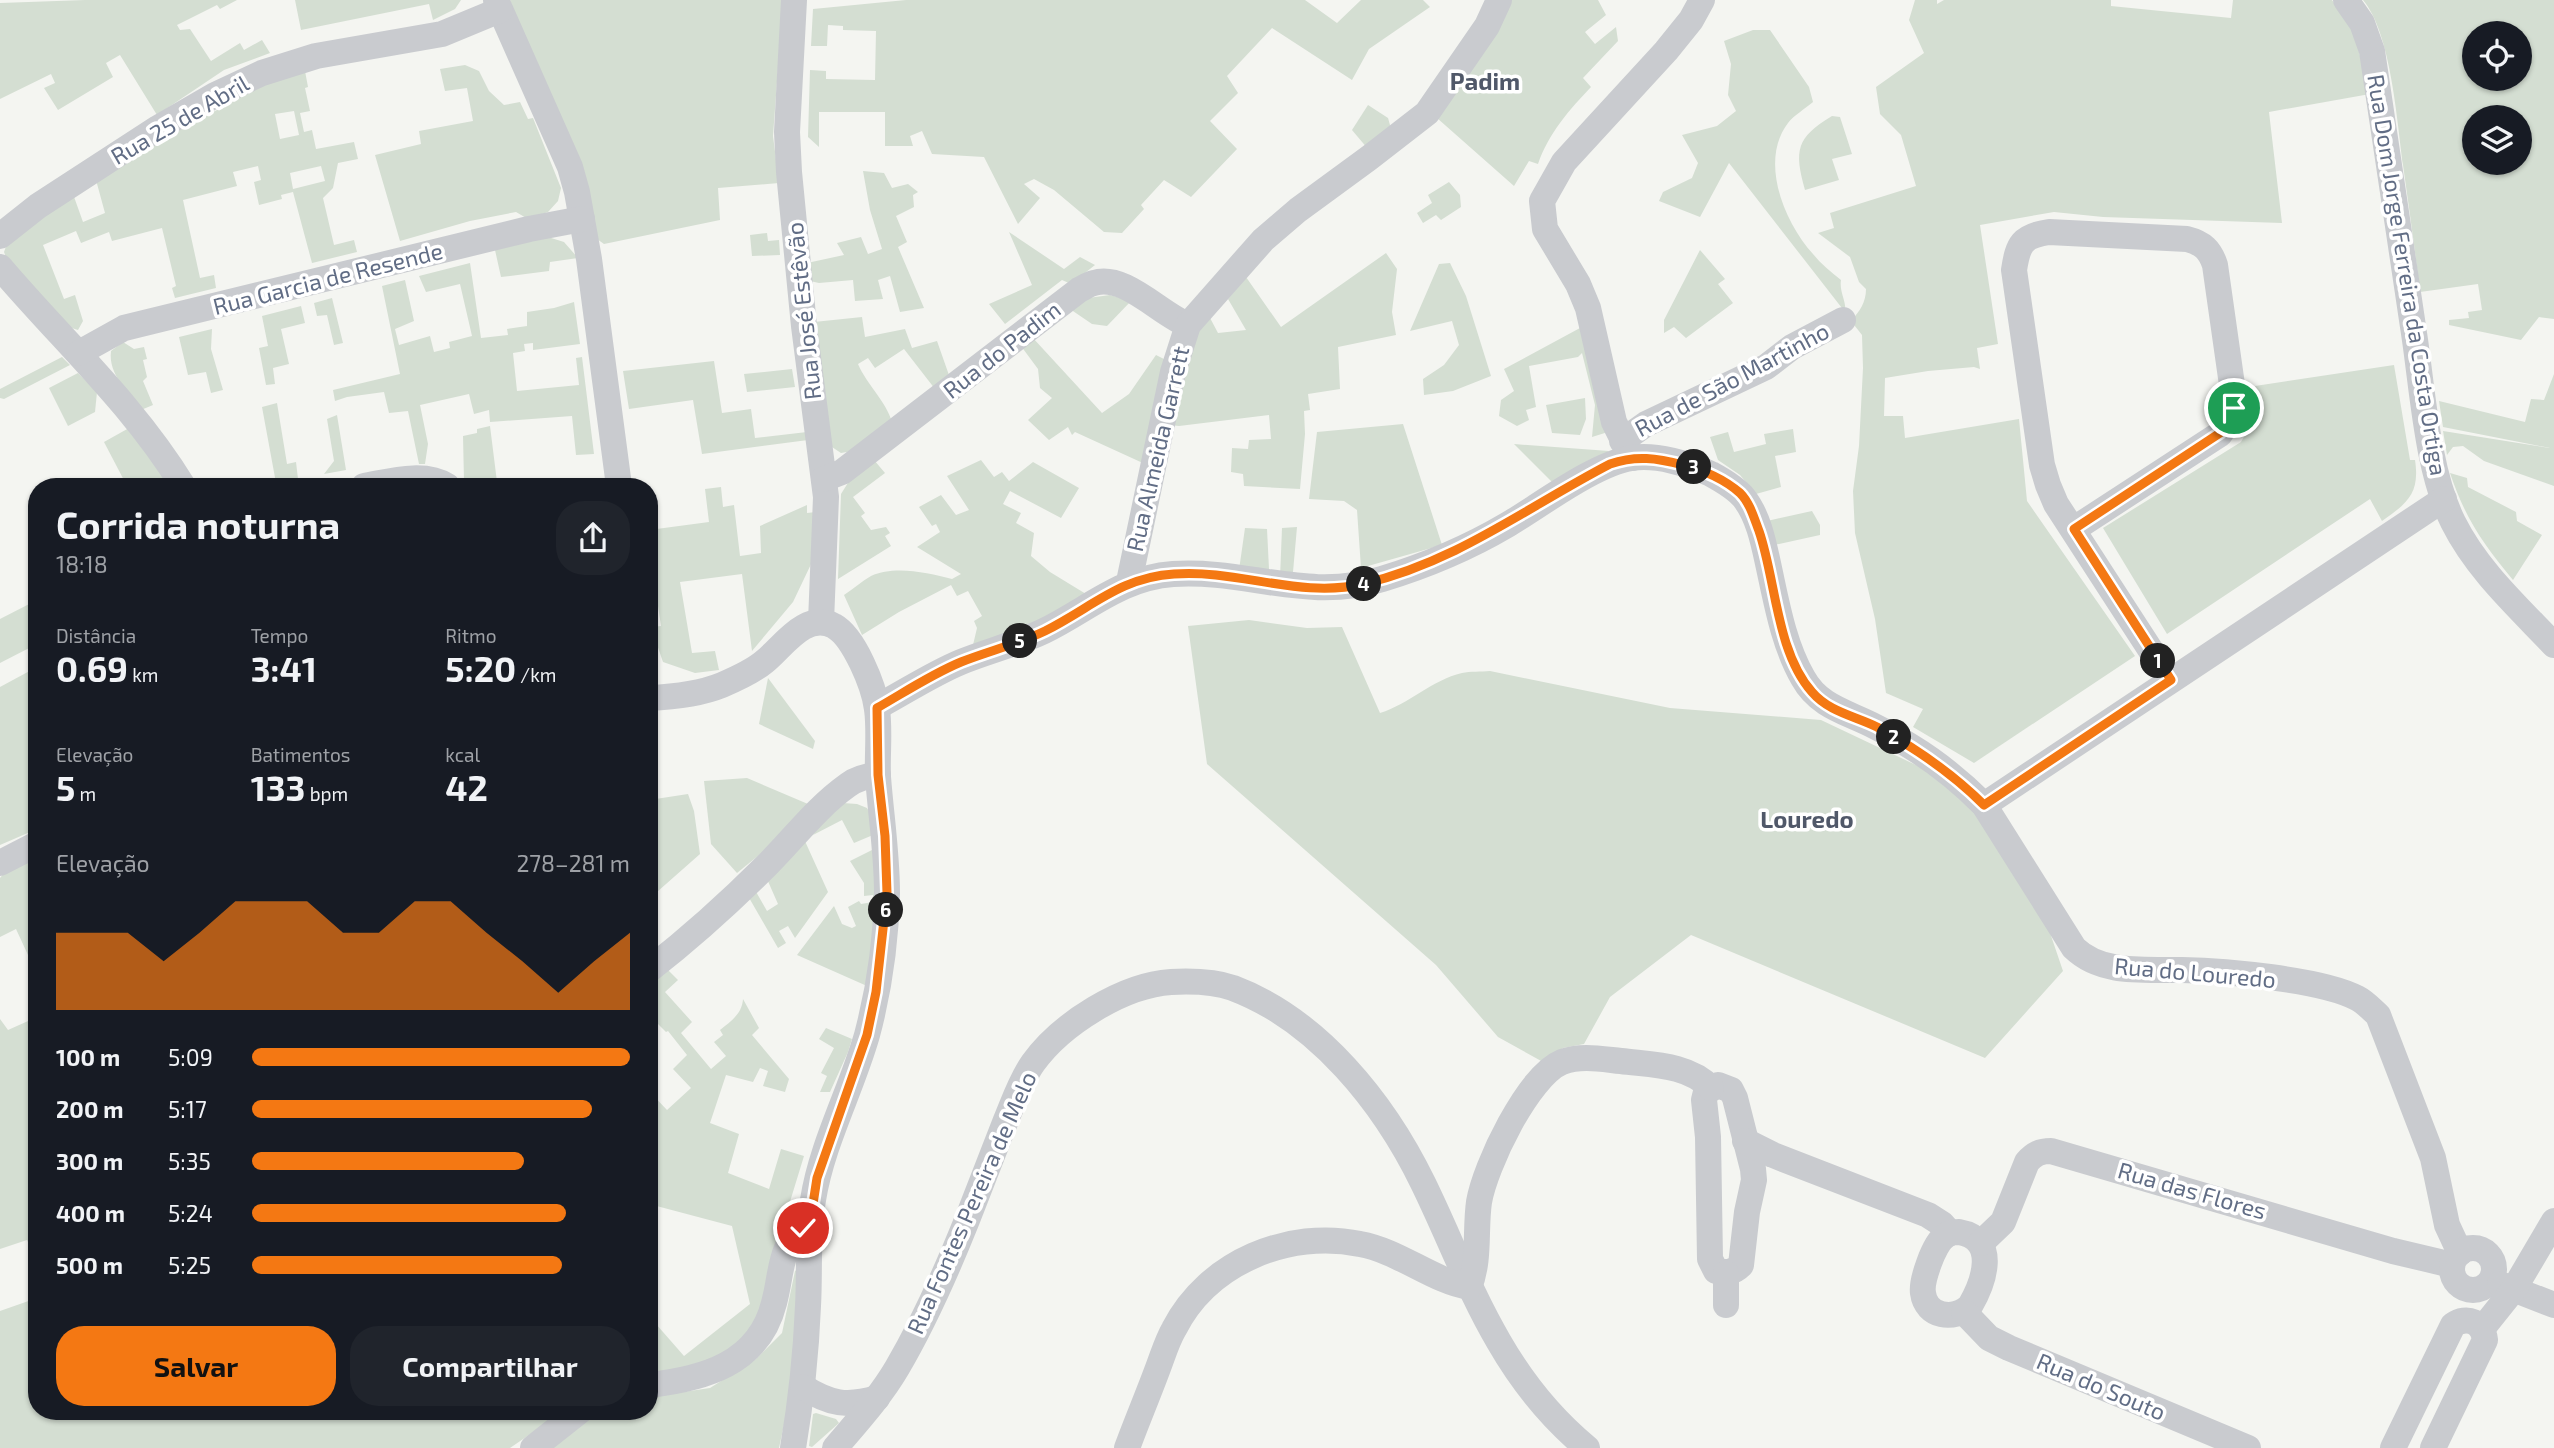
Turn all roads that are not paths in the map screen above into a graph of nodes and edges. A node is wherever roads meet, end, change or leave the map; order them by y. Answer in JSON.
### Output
{"nodes":[{"id":1,"x":794,"y":0,"type":"edge"},
{"id":2,"x":1499,"y":0,"type":"edge"},
{"id":3,"x":1702,"y":0,"type":"edge"},
{"id":4,"x":2346,"y":0,"type":"edge"},
{"id":5,"x":498,"y":5,"type":"edge"},
{"id":6,"x":582,"y":219,"type":"junction"},
{"id":7,"x":0,"y":236,"type":"edge"},
{"id":8,"x":0,"y":267,"type":"edge"},
{"id":9,"x":1843,"y":320,"type":"dead end"},
{"id":10,"x":1188,"y":325,"type":"junction"},
{"id":11,"x":79,"y":352,"type":"junction"},
{"id":12,"x":1627,"y":449,"type":"junction"},
{"id":13,"x":177,"y":478,"type":"edge"},
{"id":14,"x":619,"y":478,"type":"edge"},
{"id":15,"x":824,"y":479,"type":"junction"},
{"id":16,"x":2444,"y":499,"type":"junction"},
{"id":17,"x":2074,"y":529,"type":"junction"},
{"id":18,"x":1129,"y":582,"type":"junction"},
{"id":19,"x":821,"y":622,"type":"junction"},
{"id":20,"x":2554,"y":645,"type":"edge"},
{"id":21,"x":2171,"y":680,"type":"junction"},
{"id":22,"x":658,"y":691,"type":"edge"},
{"id":23,"x":877,"y":708,"type":"junction"},
{"id":24,"x":878,"y":775,"type":"junction"},
{"id":25,"x":1984,"y":805,"type":"junction"},
{"id":26,"x":28,"y":849,"type":"edge"},
{"id":27,"x":0,"y":863,"type":"edge"},
{"id":28,"x":658,"y":963,"type":"edge"},
{"id":29,"x":1711,"y":1088,"type":"junction"},
{"id":30,"x":1708,"y":1137,"type":"junction"},
{"id":31,"x":1744,"y":1139,"type":"junction"},
{"id":32,"x":2554,"y":1221,"type":"edge"},
{"id":33,"x":810,"y":1223,"type":"junction"},
{"id":34,"x":1950,"y":1233,"type":"junction"},
{"id":35,"x":1982,"y":1243,"type":"junction"},
{"id":36,"x":2458,"y":1268,"type":"junction"},
{"id":37,"x":1726,"y":1273,"type":"junction"},
{"id":38,"x":2503,"y":1285,"type":"junction"},
{"id":39,"x":1469,"y":1287,"type":"junction"},
{"id":40,"x":1726,"y":1305,"type":"dead end"},
{"id":41,"x":2554,"y":1305,"type":"edge"},
{"id":42,"x":1964,"y":1312,"type":"junction"},
{"id":43,"x":2472,"y":1324,"type":"junction"},
{"id":44,"x":658,"y":1384,"type":"edge"},
{"id":45,"x":803,"y":1387,"type":"junction"},
{"id":46,"x":877,"y":1398,"type":"junction"},
{"id":47,"x":568,"y":1420,"type":"edge"},
{"id":48,"x":533,"y":1448,"type":"edge"},
{"id":49,"x":793,"y":1448,"type":"edge"},
{"id":50,"x":835,"y":1448,"type":"edge"},
{"id":51,"x":1127,"y":1448,"type":"edge"},
{"id":52,"x":1587,"y":1448,"type":"edge"},
{"id":53,"x":2248,"y":1448,"type":"edge"},
{"id":54,"x":2393,"y":1448,"type":"edge"},
{"id":55,"x":2433,"y":1448,"type":"edge"}],
"edges":[{"from":1,"to":15,"type":"street","name":"Rua José Estêvão"},
{"from":2,"to":10,"type":"street","name":"Rua Almeida Garrett"},
{"from":3,"to":12,"type":"street"},
{"from":4,"to":16,"type":"street","name":"Rua Dom Jorge Ferreira da Costa Ortiga"},
{"from":5,"to":6,"type":"street"},
{"from":5,"to":7,"type":"street","name":"Rua 25 de Abril"},
{"from":6,"to":11,"type":"street","name":"Rua Garcia de Resende"},
{"from":6,"to":14,"type":"street"},
{"from":8,"to":11,"type":"street"},
{"from":9,"to":12,"type":"street","name":"Rua de São Martinho"},
{"from":10,"to":15,"type":"street","name":"Rua do Padim"},
{"from":10,"to":18,"type":"street","name":"Rua Almeida Garrett"},
{"from":11,"to":13,"type":"street"},
{"from":12,"to":18,"type":"street","name":"Rua do Louredo"},
{"from":12,"to":25,"type":"street","name":"Rua do Louredo"},
{"from":15,"to":19,"type":"street","name":"Rua José Estêvão"},
{"from":16,"to":20,"type":"street","name":"Rua Dom Jorge Ferreira da Costa Ortiga"},
{"from":16,"to":21,"type":"street"},
{"from":17,"to":17,"type":"street"},
{"from":17,"to":21,"type":"street"},
{"from":18,"to":23,"type":"street","name":"Rua Almeida Garrett"},
{"from":19,"to":22,"type":"street"},
{"from":19,"to":23,"type":"street"},
{"from":21,"to":25,"type":"street"},
{"from":23,"to":24,"type":"street"},
{"from":24,"to":28,"type":"street"},
{"from":24,"to":33,"type":"street"},
{"from":25,"to":36,"type":"street","name":"Rua do Louredo"},
{"from":26,"to":27,"type":"street"},
{"from":29,"to":30,"type":"street"},
{"from":29,"to":31,"type":"street"},
{"from":29,"to":39,"type":"street"},
{"from":30,"to":31,"type":"street"},
{"from":30,"to":37,"type":"street"},
{"from":31,"to":34,"type":"street"},
{"from":31,"to":37,"type":"street"},
{"from":32,"to":38,"type":"street"},
{"from":33,"to":44,"type":"street"},
{"from":33,"to":45,"type":"street"},
{"from":34,"to":35,"type":"street"},
{"from":34,"to":42,"type":"street"},
{"from":35,"to":36,"type":"street","name":"Rua das Flores"},
{"from":35,"to":42,"type":"street"},
{"from":36,"to":38,"type":"street","name":"Rua das Flores"},
{"from":36,"to":38,"type":"street","name":"Rua das Flores"},
{"from":36,"to":43,"type":"street"},
{"from":37,"to":40,"type":"street"},
{"from":38,"to":41,"type":"street"},
{"from":38,"to":43,"type":"street"},
{"from":39,"to":46,"type":"street","name":"Rua Fontes Pereira de Melo"},
{"from":39,"to":51,"type":"street"},
{"from":39,"to":52,"type":"street","name":"Rua Fontes Pereira de Melo"},
{"from":42,"to":53,"type":"street","name":"Rua do Souto"},
{"from":43,"to":54,"type":"street"},
{"from":43,"to":55,"type":"street"},
{"from":45,"to":46,"type":"street"},
{"from":45,"to":49,"type":"street"},
{"from":46,"to":50,"type":"street","name":"Rua Fontes Pereira de Melo"},
{"from":47,"to":48,"type":"street"}]}
